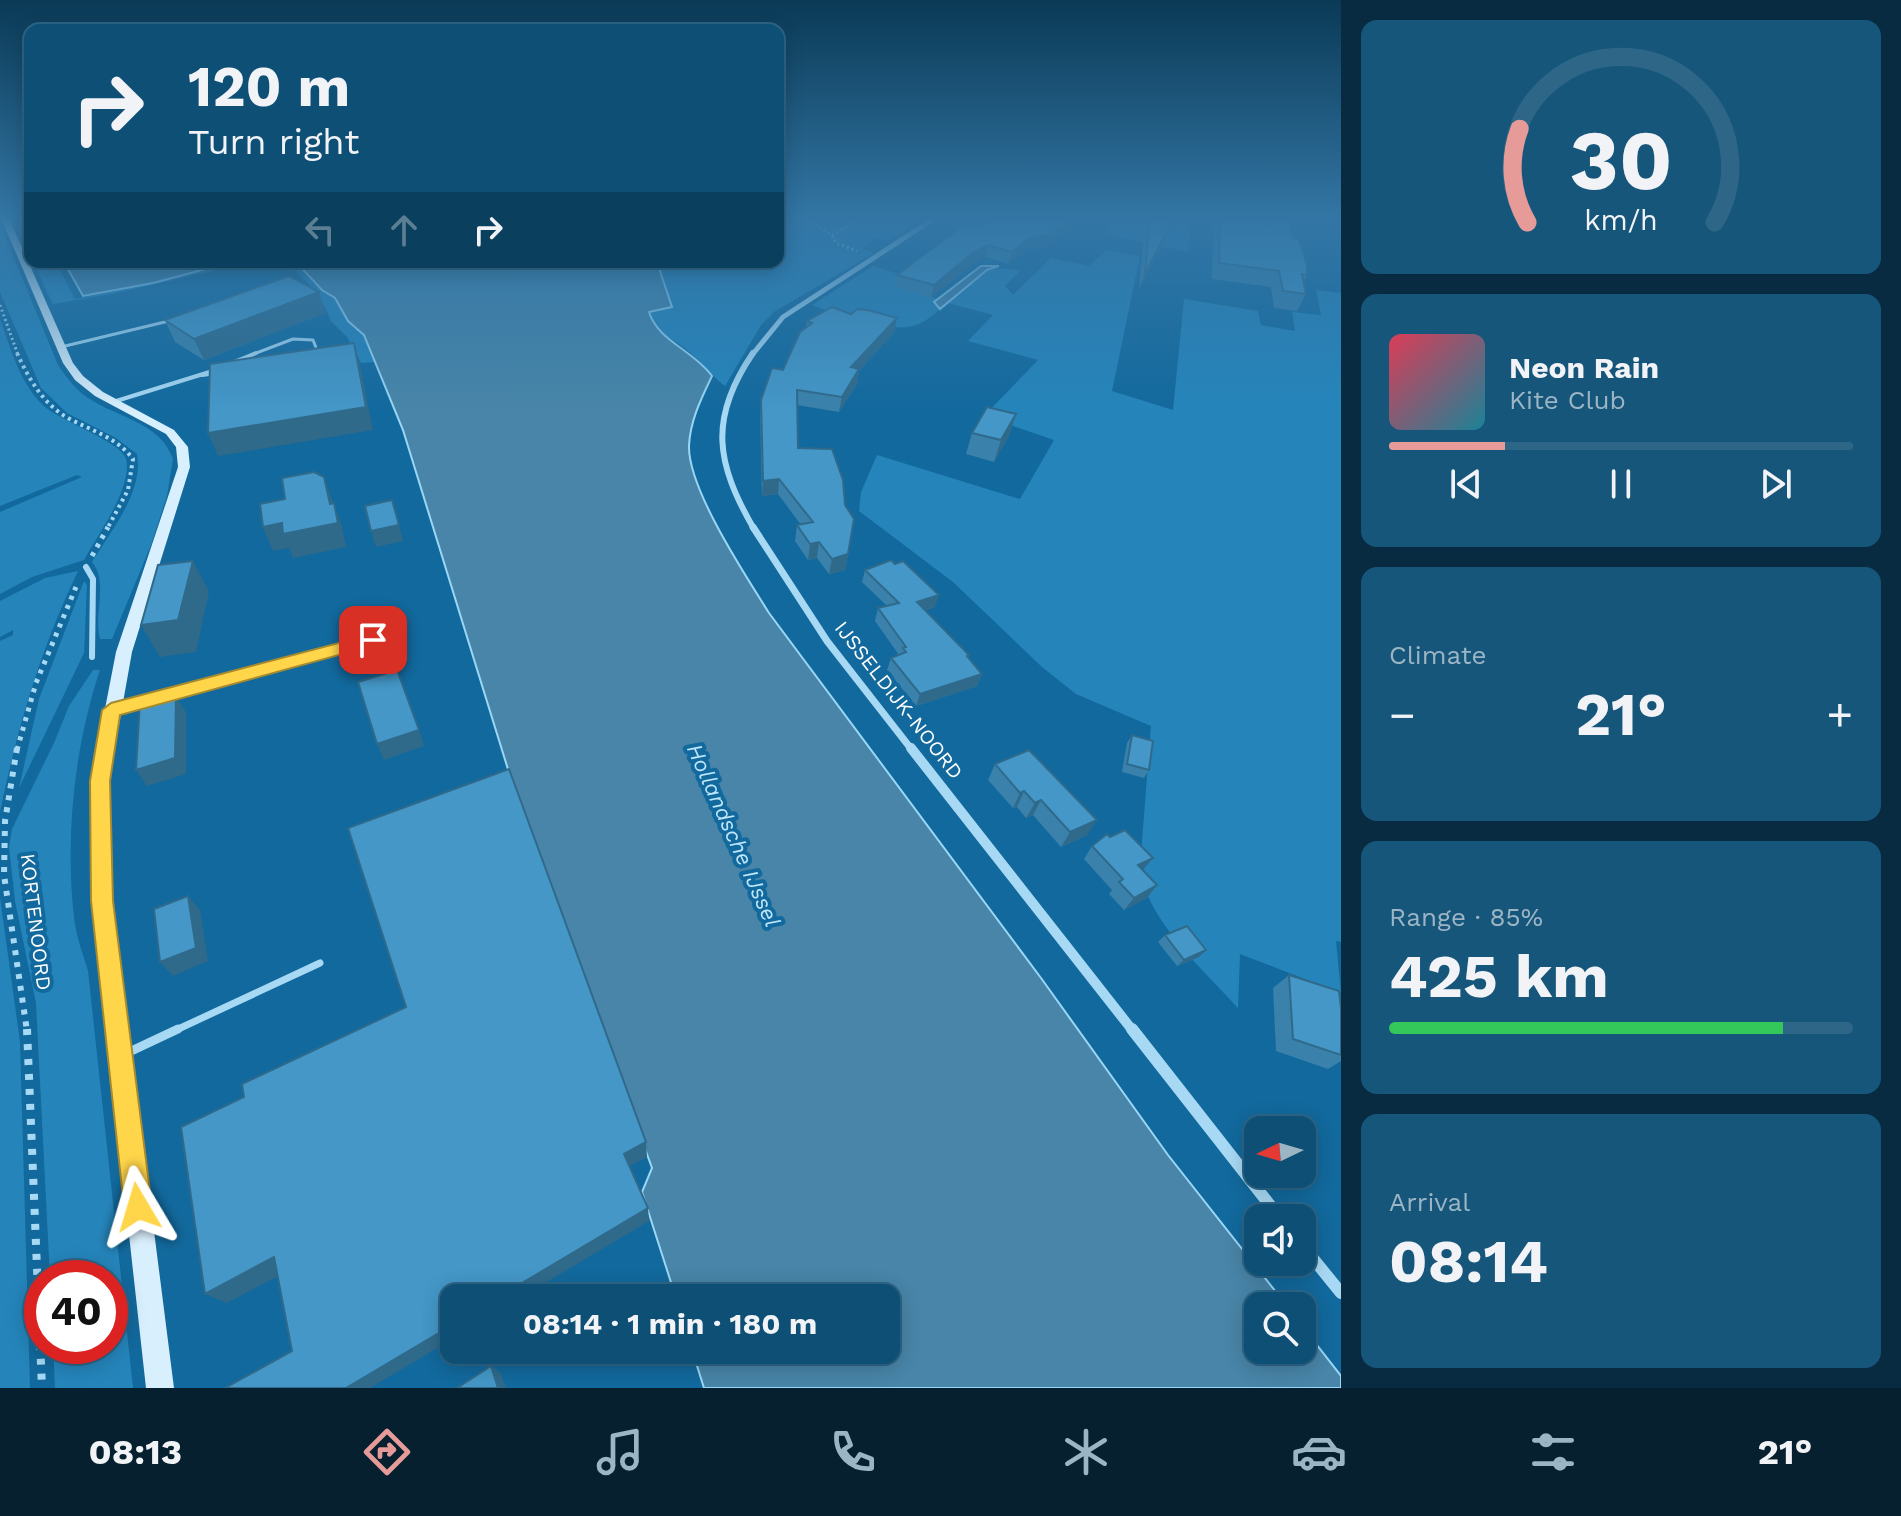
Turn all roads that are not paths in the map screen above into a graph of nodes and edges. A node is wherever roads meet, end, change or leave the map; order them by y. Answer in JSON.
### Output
{"nodes":[{"id":1,"x":33,"y":283,"type":"edge"},
{"id":2,"x":837,"y":283,"type":"edge"},
{"id":3,"x":179,"y":319,"type":"edge"},
{"id":4,"x":61,"y":347,"type":"junction"},
{"id":5,"x":307,"y":360,"type":"edge"},
{"id":6,"x":232,"y":371,"type":"edge"},
{"id":7,"x":202,"y":375,"type":"junction"},
{"id":8,"x":113,"y":402,"type":"junction"},
{"id":9,"x":86,"y":567,"type":"road end"},
{"id":10,"x":373,"y":640,"type":"dead end"},
{"id":11,"x":92,"y":657,"type":"dead end"},
{"id":12,"x":111,"y":710,"type":"junction"},
{"id":13,"x":320,"y":963,"type":"dead end"},
{"id":14,"x":120,"y":1056,"type":"junction"},
{"id":15,"x":1269,"y":1204,"type":"edge"},
{"id":16,"x":1316,"y":1262,"type":"edge"},
{"id":17,"x":1341,"y":1293,"type":"edge"},
{"id":18,"x":160,"y":1388,"type":"edge"}],
"edges":[{"from":1,"to":4,"type":"street"},
{"from":2,"to":15,"type":"street","name":"IJSSELDIJK-NOORD"},
{"from":3,"to":4,"type":"lane"},
{"from":4,"to":8,"type":"street"},
{"from":5,"to":7,"type":"lane"},
{"from":6,"to":7,"type":"lane"},
{"from":7,"to":8,"type":"lane"},
{"from":8,"to":12,"type":"street"},
{"from":9,"to":11,"type":"lane"},
{"from":10,"to":12,"type":"lane"},
{"from":12,"to":14,"type":"street"},
{"from":13,"to":14,"type":"lane"},
{"from":14,"to":18,"type":"street"},
{"from":16,"to":17,"type":"street"}]}
